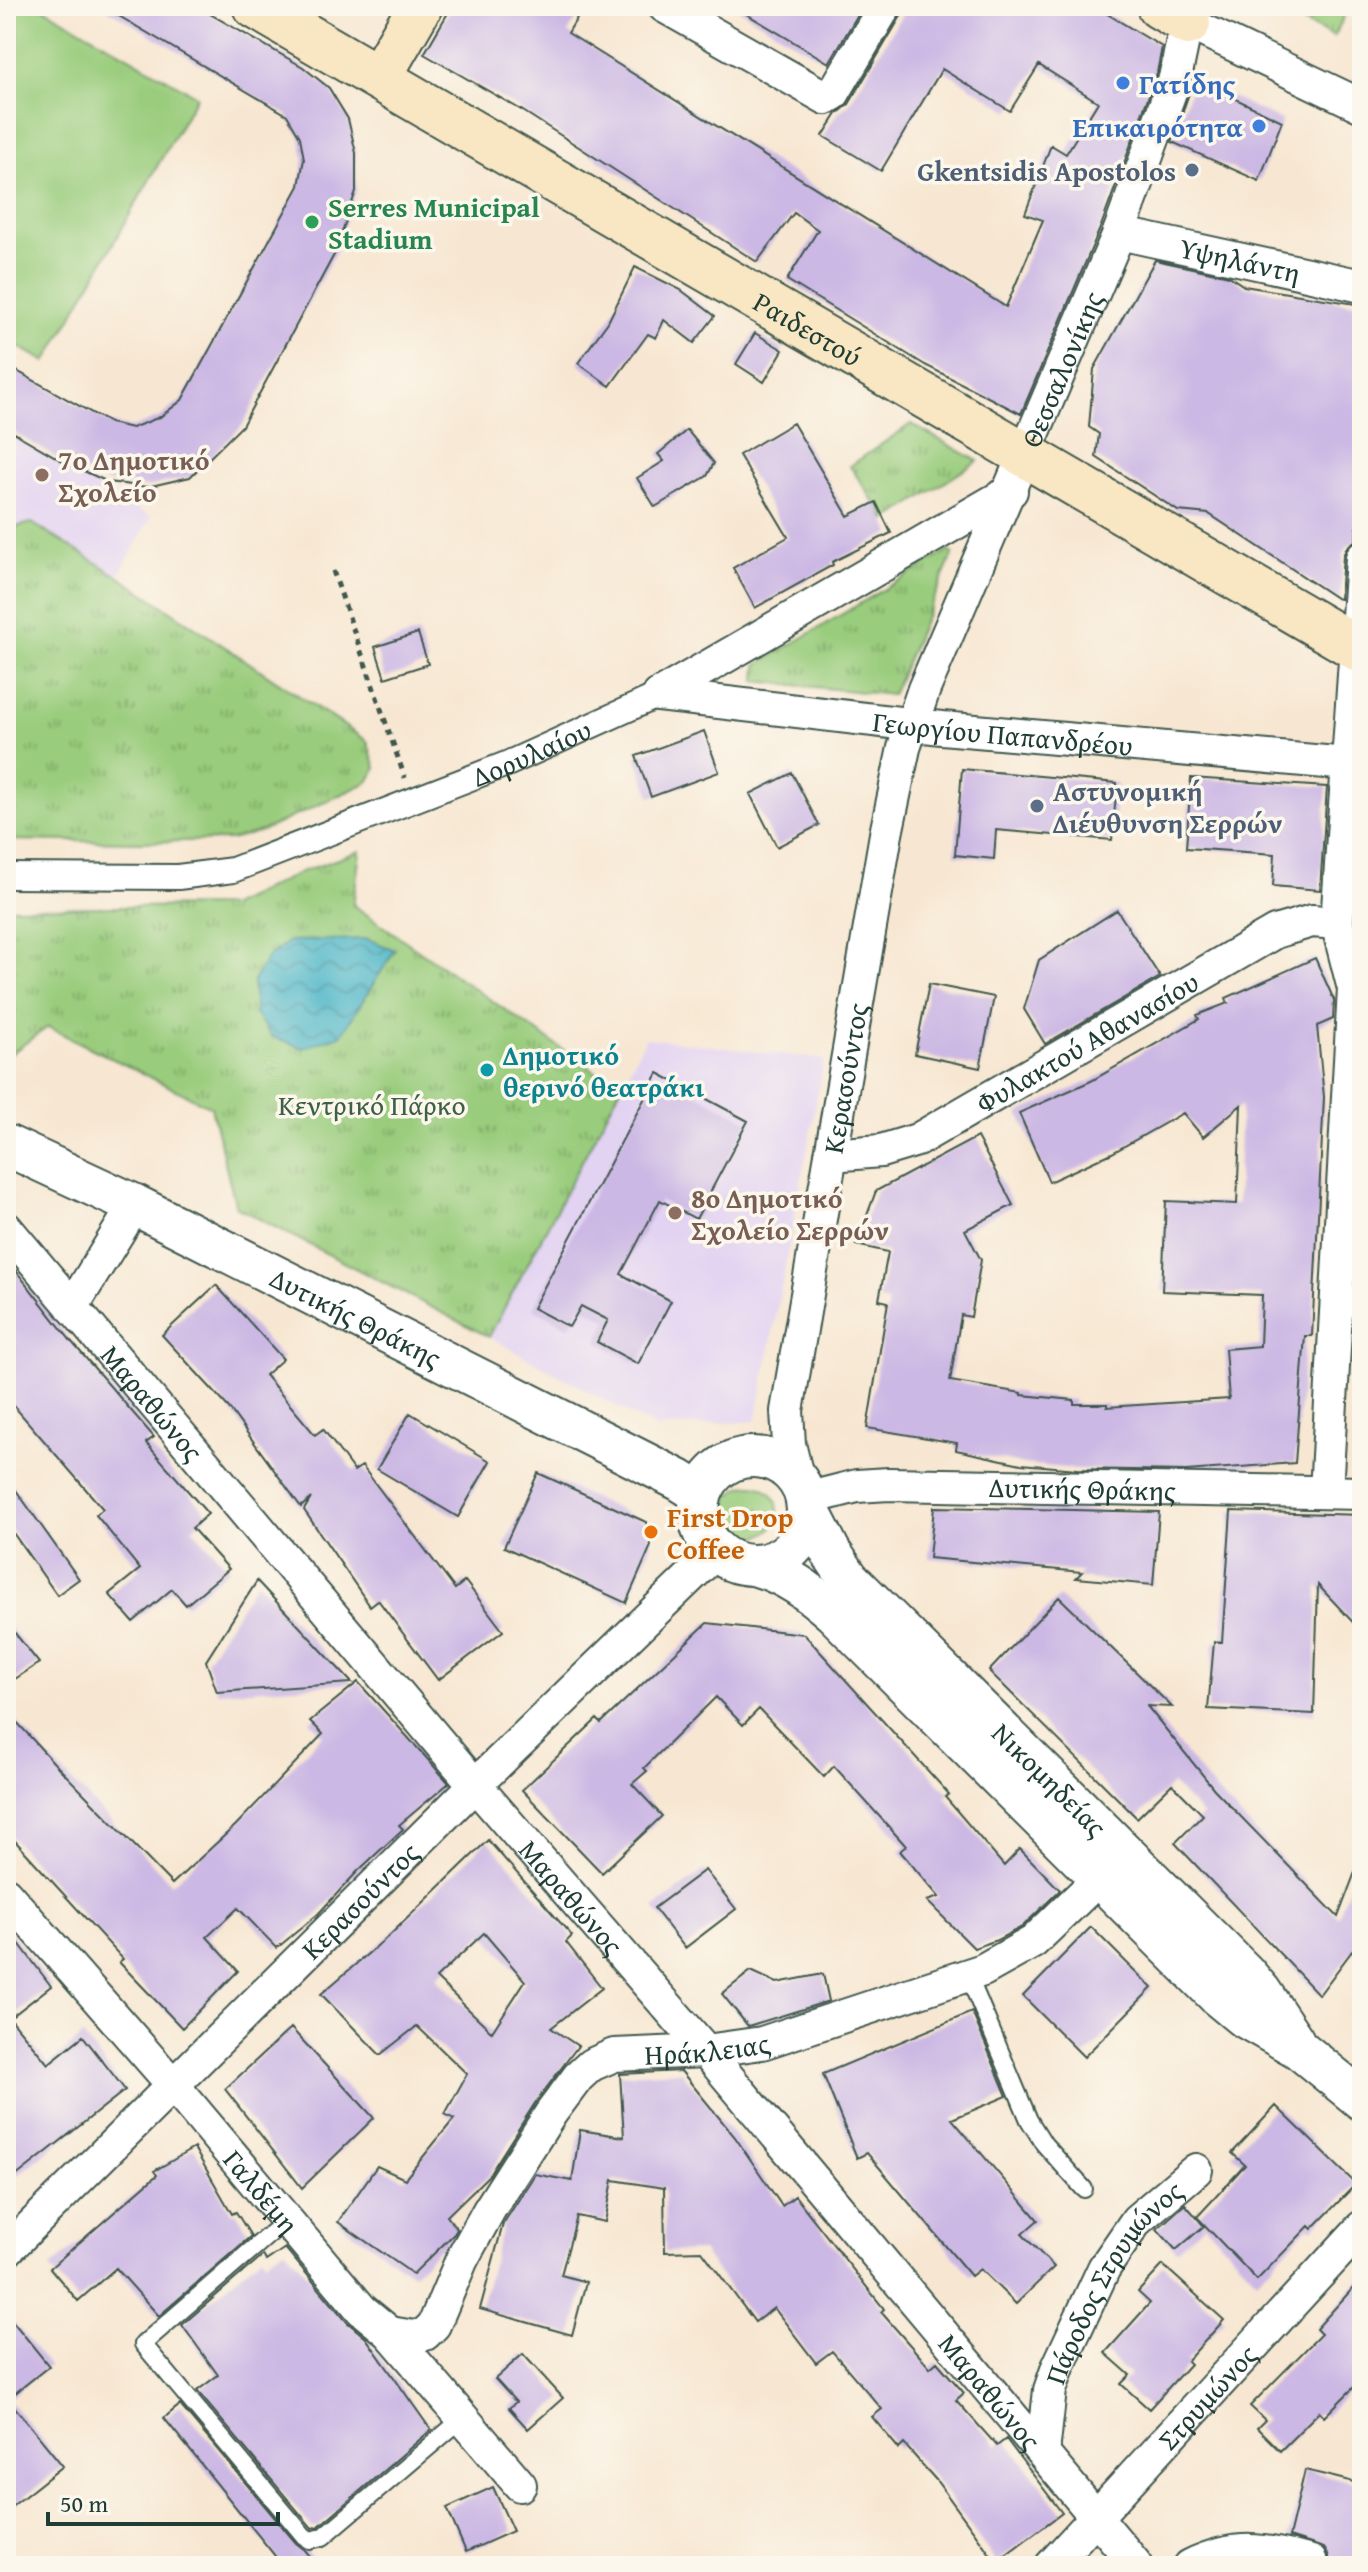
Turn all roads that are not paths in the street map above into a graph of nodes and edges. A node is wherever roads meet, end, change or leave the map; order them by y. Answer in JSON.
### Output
{"nodes":[{"id":1,"x":255,"y":6,"type":"edge"},
{"id":2,"x":420,"y":6,"type":"edge"},
{"id":3,"x":664,"y":6,"type":"edge"},
{"id":4,"x":885,"y":6,"type":"edge"},
{"id":5,"x":1179,"y":12,"type":"edge"},
{"id":6,"x":379,"y":77,"type":"junction"},
{"id":7,"x":1362,"y":106,"type":"edge"},
{"id":8,"x":1119,"y":233,"type":"junction"},
{"id":9,"x":1362,"y":286,"type":"edge"},
{"id":10,"x":1018,"y":473,"type":"junction"},
{"id":11,"x":1362,"y":558,"type":"edge"},
{"id":12,"x":1359,"y":649,"type":"edge"},
{"id":13,"x":659,"y":695,"type":"junction"},
{"id":14,"x":911,"y":725,"type":"junction"},
{"id":15,"x":1348,"y":764,"type":"junction"},
{"id":16,"x":6,"y":876,"type":"edge"},
{"id":17,"x":1337,"y":923,"type":"junction"},
{"id":18,"x":6,"y":1145,"type":"edge"},
{"id":19,"x":831,"y":1155,"type":"junction"},
{"id":20,"x":135,"y":1205,"type":"junction"},
{"id":21,"x":6,"y":1228,"type":"edge"},
{"id":22,"x":72,"y":1307,"type":"junction"},
{"id":23,"x":1326,"y":1492,"type":"junction"},
{"id":24,"x":1362,"y":1493,"type":"edge"},
{"id":25,"x":701,"y":1494,"type":"junction"},
{"id":26,"x":804,"y":1495,"type":"junction"},
{"id":27,"x":717,"y":1551,"type":"junction"},
{"id":28,"x":754,"y":1565,"type":"junction"},
{"id":29,"x":475,"y":1785,"type":"junction"},
{"id":30,"x":1112,"y":1866,"type":"junction"},
{"id":31,"x":6,"y":1894,"type":"edge"},
{"id":32,"x":968,"y":1975,"type":"junction"},
{"id":33,"x":706,"y":2051,"type":"junction"},
{"id":34,"x":173,"y":2085,"type":"junction"},
{"id":35,"x":1362,"y":2100,"type":"edge"},
{"id":36,"x":1196,"y":2170,"type":"dead end"},
{"id":37,"x":1084,"y":2189,"type":"dead end"},
{"id":38,"x":286,"y":2220,"type":"junction"},
{"id":39,"x":1362,"y":2227,"type":"edge"},
{"id":40,"x":6,"y":2251,"type":"edge"},
{"id":41,"x":390,"y":2333,"type":"junction"},
{"id":42,"x":463,"y":2418,"type":"junction"},
{"id":43,"x":1043,"y":2453,"type":"junction"},
{"id":44,"x":520,"y":2485,"type":"dead end"},
{"id":45,"x":1096,"y":2518,"type":"junction"},
{"id":46,"x":1311,"y":2562,"type":"dead end"},
{"id":47,"x":1051,"y":2566,"type":"edge"},
{"id":48,"x":1137,"y":2566,"type":"edge"},
{"id":49,"x":1190,"y":2566,"type":"edge"}],
"edges":[{"from":1,"to":6,"type":"main road","name":"Ραιδεστού"},
{"from":2,"to":6,"type":"main road"},
{"from":3,"to":4,"type":"street"},
{"from":5,"to":7,"type":"street"},
{"from":5,"to":8,"type":"street","name":"Θεσσαλονίκης"},
{"from":6,"to":10,"type":"main road","name":"Ραιδεστού"},
{"from":8,"to":9,"type":"street","name":"Υψηλάντη"},
{"from":8,"to":10,"type":"street","name":"Θεσσαλονίκης"},
{"from":10,"to":12,"type":"main road","name":"Ραιδεστού"},
{"from":10,"to":13,"type":"street","name":"Δορυλαίου"},
{"from":10,"to":14,"type":"street","name":"Θεσσαλονίκης"},
{"from":11,"to":12,"type":"street"},
{"from":12,"to":15,"type":"street"},
{"from":13,"to":14,"type":"street","name":"Γεωργίου Παπανδρέου"},
{"from":13,"to":16,"type":"street","name":"Δορυλαίου"},
{"from":14,"to":15,"type":"street","name":"Γεωργίου Παπανδρέου"},
{"from":14,"to":19,"type":"street","name":"Κερασούντος"},
{"from":15,"to":17,"type":"street"},
{"from":17,"to":19,"type":"street","name":"Φυλακτού Αθανασίου"},
{"from":17,"to":23,"type":"street"},
{"from":18,"to":20,"type":"street","name":"Δυτικής Θράκης"},
{"from":19,"to":26,"type":"street","name":"Κερασούντος"},
{"from":20,"to":22,"type":"street"},
{"from":20,"to":25,"type":"street","name":"Δυτικής Θράκης"},
{"from":21,"to":22,"type":"street","name":"Μαραθώνος"},
{"from":22,"to":29,"type":"street","name":"Μαραθώνος"},
{"from":23,"to":24,"type":"street","name":"Δυτικής Θράκης"},
{"from":23,"to":26,"type":"street","name":"Δυτικής Θράκης"},
{"from":25,"to":26,"type":"street"},
{"from":25,"to":27,"type":"street"},
{"from":26,"to":28,"type":"street"},
{"from":26,"to":30,"type":"street","name":"Νικομηδείας"},
{"from":27,"to":28,"type":"street"},
{"from":27,"to":29,"type":"street","name":"Κερασούντος"},
{"from":28,"to":30,"type":"street","name":"Νικομηδείας"},
{"from":29,"to":33,"type":"street","name":"Μαραθώνος"},
{"from":29,"to":34,"type":"street","name":"Κερασούντος"},
{"from":30,"to":32,"type":"street","name":"Ηράκλειας"},
{"from":30,"to":35,"type":"street","name":"Νικομηδείας"},
{"from":31,"to":34,"type":"street","name":"Γαλδέμη"},
{"from":32,"to":33,"type":"street","name":"Ηράκλειας"},
{"from":32,"to":37,"type":"lane"},
{"from":33,"to":41,"type":"street","name":"Ηράκλειας"},
{"from":33,"to":43,"type":"street","name":"Μαραθώνος"},
{"from":34,"to":38,"type":"street","name":"Γαλδέμη"},
{"from":34,"to":40,"type":"street","name":"Κερασούντος"},
{"from":36,"to":43,"type":"street","name":"Πάροδος Στρυμώνος"},
{"from":38,"to":41,"type":"street","name":"Γαλδέμη"},
{"from":38,"to":42,"type":"lane"},
{"from":39,"to":45,"type":"street","name":"Στρυμώνος"},
{"from":41,"to":42,"type":"street","name":"Γαλδέμη"},
{"from":42,"to":44,"type":"street","name":"Γαλδέμη"},
{"from":43,"to":45,"type":"street","name":"Μαραθώνος"},
{"from":45,"to":47,"type":"street","name":"Στρυμώνος"},
{"from":45,"to":48,"type":"street","name":"Μαραθώνος"},
{"from":46,"to":49,"type":"street"}]}
